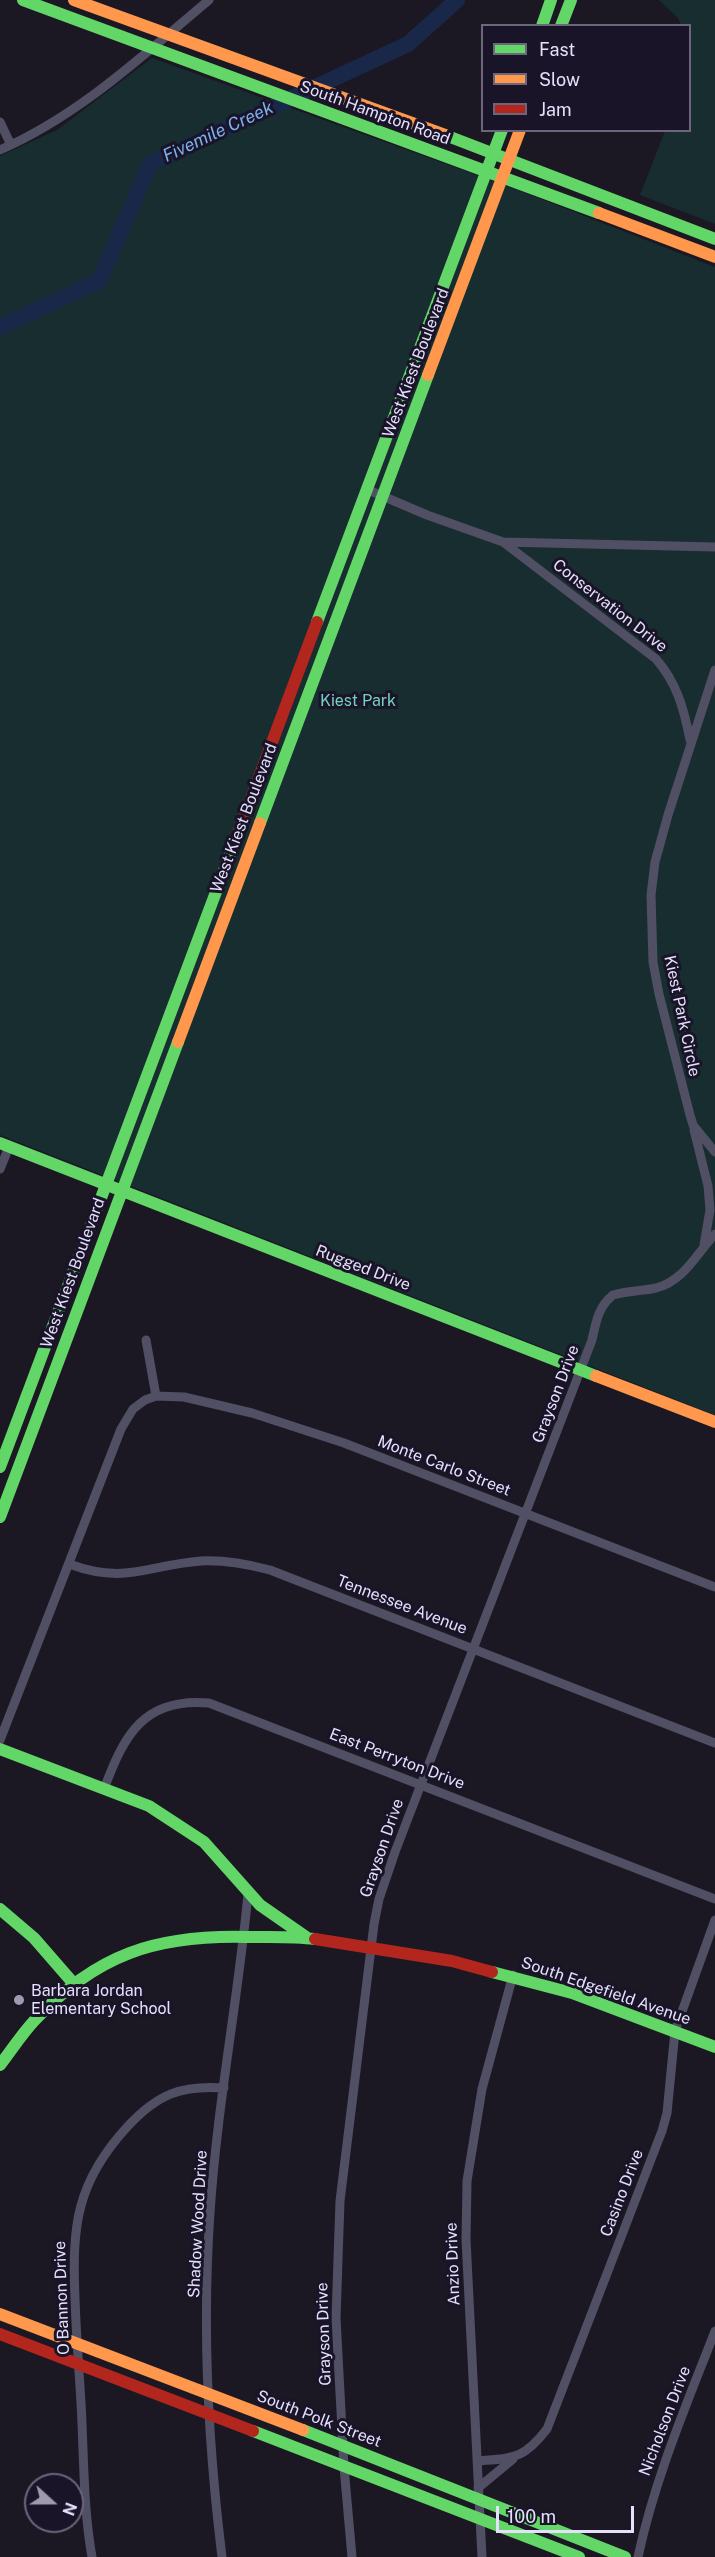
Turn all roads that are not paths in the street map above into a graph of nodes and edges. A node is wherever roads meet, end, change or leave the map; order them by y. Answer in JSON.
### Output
{"nodes":[{"id":1,"x":23,"y":0,"type":"edge"},
{"id":2,"x":74,"y":0,"type":"edge"},
{"id":3,"x":209,"y":0,"type":"edge"},
{"id":4,"x":551,"y":0,"type":"edge"},
{"id":5,"x":571,"y":0,"type":"edge"},
{"id":6,"x":543,"y":24,"type":"edge"},
{"id":7,"x":562,"y":24,"type":"edge"},
{"id":8,"x":167,"y":35,"type":"junction"},
{"id":9,"x":151,"y":48,"type":"junction"},
{"id":10,"x":400,"y":119,"type":"junction"},
{"id":11,"x":0,"y":122,"type":"edge"},
{"id":12,"x":501,"y":132,"type":"edge"},
{"id":13,"x":519,"y":132,"type":"edge"},
{"id":14,"x":393,"y":138,"type":"junction"},
{"id":15,"x":11,"y":145,"type":"junction"},
{"id":16,"x":0,"y":150,"type":"edge"},
{"id":17,"x":493,"y":153,"type":"junction"},
{"id":18,"x":510,"y":158,"type":"junction"},
{"id":19,"x":487,"y":170,"type":"junction"},
{"id":20,"x":503,"y":176,"type":"junction"},
{"id":21,"x":715,"y":239,"type":"edge"},
{"id":22,"x":715,"y":257,"type":"edge"},
{"id":23,"x":366,"y":489,"type":"junction"},
{"id":24,"x":384,"y":496,"type":"junction"},
{"id":25,"x":503,"y":542,"type":"junction"},
{"id":26,"x":715,"y":547,"type":"edge"},
{"id":27,"x":715,"y":670,"type":"edge"},
{"id":28,"x":690,"y":742,"type":"junction"},
{"id":29,"x":693,"y":1125,"type":"junction"},
{"id":30,"x":4,"y":1145,"type":"edge"},
{"id":31,"x":715,"y":1152,"type":"edge"},
{"id":32,"x":0,"y":1169,"type":"edge"},
{"id":33,"x":106,"y":1185,"type":"junction"},
{"id":34,"x":121,"y":1191,"type":"junction"},
{"id":35,"x":715,"y":1234,"type":"edge"},
{"id":36,"x":704,"y":1245,"type":"junction"},
{"id":37,"x":146,"y":1340,"type":"dead end"},
{"id":38,"x":581,"y":1371,"type":"junction"},
{"id":39,"x":31,"y":1384,"type":"junction"},
{"id":40,"x":47,"y":1389,"type":"junction"},
{"id":41,"x":156,"y":1396,"type":"junction"},
{"id":42,"x":715,"y":1422,"type":"edge"},
{"id":43,"x":0,"y":1467,"type":"edge"},
{"id":44,"x":526,"y":1514,"type":"junction"},
{"id":45,"x":0,"y":1517,"type":"edge"},
{"id":46,"x":69,"y":1564,"type":"junction"},
{"id":47,"x":715,"y":1587,"type":"edge"},
{"id":48,"x":474,"y":1649,"type":"junction"},
{"id":49,"x":0,"y":1740,"type":"edge"},
{"id":50,"x":715,"y":1743,"type":"edge"},
{"id":51,"x":0,"y":1749,"type":"edge"},
{"id":52,"x":421,"y":1784,"type":"junction"},
{"id":53,"x":104,"y":1789,"type":"junction"},
{"id":54,"x":248,"y":1894,"type":"junction"},
{"id":55,"x":715,"y":1899,"type":"edge"},
{"id":56,"x":0,"y":1909,"type":"edge"},
{"id":57,"x":715,"y":1920,"type":"edge"},
{"id":58,"x":244,"y":1938,"type":"junction"},
{"id":59,"x":308,"y":1938,"type":"junction"},
{"id":60,"x":371,"y":1948,"type":"junction"},
{"id":61,"x":513,"y":1975,"type":"junction"},
{"id":62,"x":74,"y":1984,"type":"junction"},
{"id":63,"x":675,"y":2031,"type":"junction"},
{"id":64,"x":715,"y":2047,"type":"edge"},
{"id":65,"x":0,"y":2065,"type":"edge"},
{"id":66,"x":224,"y":2088,"type":"junction"},
{"id":67,"x":0,"y":2314,"type":"edge"},
{"id":68,"x":715,"y":2331,"type":"edge"},
{"id":69,"x":0,"y":2334,"type":"edge"},
{"id":70,"x":77,"y":2342,"type":"junction"},
{"id":71,"x":78,"y":2363,"type":"junction"},
{"id":72,"x":209,"y":2394,"type":"junction"},
{"id":73,"x":210,"y":2414,"type":"junction"},
{"id":74,"x":343,"y":2445,"type":"junction"},
{"id":75,"x":515,"y":2458,"type":"junction"},
{"id":76,"x":477,"y":2461,"type":"junction"},
{"id":77,"x":344,"y":2467,"type":"junction"},
{"id":78,"x":478,"y":2494,"type":"junction"},
{"id":79,"x":478,"y":2518,"type":"junction"},
{"id":80,"x":92,"y":2557,"type":"edge"},
{"id":81,"x":222,"y":2557,"type":"edge"},
{"id":82,"x":352,"y":2557,"type":"edge"},
{"id":83,"x":482,"y":2557,"type":"edge"},
{"id":84,"x":579,"y":2557,"type":"edge"},
{"id":85,"x":625,"y":2557,"type":"edge"},
{"id":86,"x":638,"y":2557,"type":"edge"}],
"edges":[{"from":1,"to":9,"type":"main road","name":"South Hampton Road"},
{"from":2,"to":8,"type":"main road","name":"South Hampton Road"},
{"from":3,"to":8,"type":"street"},
{"from":4,"to":6,"type":"main road"},
{"from":5,"to":7,"type":"main road"},
{"from":8,"to":9,"type":"street"},
{"from":8,"to":10,"type":"main road","name":"South Hampton Road"},
{"from":9,"to":14,"type":"main road","name":"South Hampton Road"},
{"from":9,"to":15,"type":"street"},
{"from":10,"to":14,"type":"main road"},
{"from":10,"to":17,"type":"main road","name":"South Hampton Road"},
{"from":11,"to":15,"type":"street"},
{"from":12,"to":17,"type":"main road","name":"West Kiest Boulevard"},
{"from":13,"to":18,"type":"main road","name":"West Kiest Boulevard"},
{"from":14,"to":19,"type":"main road","name":"South Hampton Road"},
{"from":15,"to":16,"type":"street"},
{"from":17,"to":18,"type":"main road","name":"South Hampton Road"},
{"from":17,"to":19,"type":"main road","name":"West Kiest Boulevard"},
{"from":18,"to":20,"type":"main road","name":"West Kiest Boulevard"},
{"from":18,"to":21,"type":"main road","name":"South Hampton Road"},
{"from":19,"to":20,"type":"main road","name":"South Hampton Road"},
{"from":19,"to":23,"type":"main road","name":"West Kiest Boulevard"},
{"from":20,"to":22,"type":"main road","name":"South Hampton Road"},
{"from":20,"to":24,"type":"main road","name":"West Kiest Boulevard"},
{"from":23,"to":24,"type":"street","name":"Conservation Drive"},
{"from":23,"to":33,"type":"main road","name":"West Kiest Boulevard"},
{"from":24,"to":25,"type":"street","name":"Conservation Drive"},
{"from":24,"to":34,"type":"main road","name":"West Kiest Boulevard"},
{"from":25,"to":26,"type":"street","name":"Conservation Drive"},
{"from":25,"to":28,"type":"street","name":"Conservation Drive"},
{"from":27,"to":28,"type":"street","name":"Kiest Park Circle"},
{"from":28,"to":29,"type":"street","name":"Kiest Park Circle"},
{"from":29,"to":31,"type":"street","name":"Kiest Park Circle"},
{"from":29,"to":36,"type":"street","name":"Grayson Drive"},
{"from":30,"to":32,"type":"street"},
{"from":30,"to":33,"type":"main road","name":"Rugged Drive"},
{"from":33,"to":34,"type":"main road","name":"Rugged Drive"},
{"from":33,"to":39,"type":"main road","name":"West Kiest Boulevard"},
{"from":34,"to":38,"type":"main road","name":"Rugged Drive"},
{"from":34,"to":40,"type":"main road","name":"West Kiest Boulevard"},
{"from":35,"to":36,"type":"street","name":"Grayson Drive"},
{"from":36,"to":38,"type":"street","name":"Grayson Drive"},
{"from":37,"to":41,"type":"street"},
{"from":38,"to":42,"type":"main road","name":"Rugged Drive"},
{"from":38,"to":44,"type":"street","name":"Grayson Drive"},
{"from":39,"to":40,"type":"main road"},
{"from":39,"to":43,"type":"main road","name":"West Kiest Boulevard"},
{"from":40,"to":45,"type":"main road","name":"West Kiest Boulevard"},
{"from":41,"to":44,"type":"street","name":"Monte Carlo Street"},
{"from":41,"to":46,"type":"street"},
{"from":44,"to":47,"type":"street","name":"Monte Carlo Street"},
{"from":44,"to":48,"type":"street","name":"Grayson Drive"},
{"from":46,"to":48,"type":"street","name":"Tennessee Avenue"},
{"from":46,"to":49,"type":"street"},
{"from":48,"to":50,"type":"street","name":"Tennessee Avenue"},
{"from":48,"to":52,"type":"street","name":"Grayson Drive"},
{"from":51,"to":53,"type":"main road","name":"South Edgefield Avenue"},
{"from":52,"to":53,"type":"street","name":"East Perryton Drive"},
{"from":52,"to":55,"type":"street","name":"East Perryton Drive"},
{"from":52,"to":60,"type":"street","name":"Grayson Drive"},
{"from":53,"to":54,"type":"main road","name":"South Edgefield Avenue"},
{"from":54,"to":58,"type":"street","name":"Shadow Wood Drive"},
{"from":54,"to":59,"type":"main road","name":"South Edgefield Avenue"},
{"from":56,"to":62,"type":"main road"},
{"from":57,"to":63,"type":"street","name":"Casino Drive"},
{"from":58,"to":59,"type":"main road","name":"South Edgefield Avenue"},
{"from":58,"to":62,"type":"main road","name":"South Edgefield Avenue"},
{"from":58,"to":66,"type":"street","name":"Shadow Wood Drive"},
{"from":59,"to":60,"type":"main road","name":"South Edgefield Avenue"},
{"from":60,"to":61,"type":"main road","name":"South Edgefield Avenue"},
{"from":60,"to":74,"type":"street","name":"Grayson Drive"},
{"from":61,"to":63,"type":"main road","name":"South Edgefield Avenue"},
{"from":61,"to":76,"type":"street","name":"Anzio Drive"},
{"from":62,"to":65,"type":"main road","name":"South Edgefield Avenue"},
{"from":63,"to":64,"type":"main road","name":"South Edgefield Avenue"},
{"from":63,"to":75,"type":"street","name":"Casino Drive"},
{"from":66,"to":70,"type":"street","name":"O Bannon Drive"},
{"from":66,"to":72,"type":"street","name":"Shadow Wood Drive"},
{"from":67,"to":70,"type":"main road","name":"South Polk Street"},
{"from":68,"to":86,"type":"street","name":"Nicholson Drive"},
{"from":69,"to":71,"type":"main road"},
{"from":70,"to":71,"type":"street","name":"O Bannon Drive"},
{"from":70,"to":72,"type":"main road","name":"South Polk Street"},
{"from":71,"to":73,"type":"main road"},
{"from":71,"to":80,"type":"street","name":"O Bannon Drive"},
{"from":72,"to":73,"type":"street","name":"Shadow Wood Drive"},
{"from":72,"to":74,"type":"main road","name":"South Polk Street"},
{"from":73,"to":77,"type":"main road"},
{"from":73,"to":81,"type":"street","name":"Shadow Wood Drive"},
{"from":74,"to":77,"type":"street","name":"Grayson Drive"},
{"from":74,"to":78,"type":"main road","name":"South Polk Street"},
{"from":75,"to":76,"type":"street"},
{"from":75,"to":78,"type":"street","name":"Casino Drive"},
{"from":76,"to":78,"type":"street","name":"Anzio Drive"},
{"from":77,"to":79,"type":"main road"},
{"from":77,"to":82,"type":"street","name":"Grayson Drive"},
{"from":78,"to":79,"type":"street","name":"Anzio Drive"},
{"from":78,"to":85,"type":"main road","name":"South Polk Street"},
{"from":79,"to":83,"type":"street","name":"Anzio Drive"},
{"from":79,"to":84,"type":"main road"}]}
